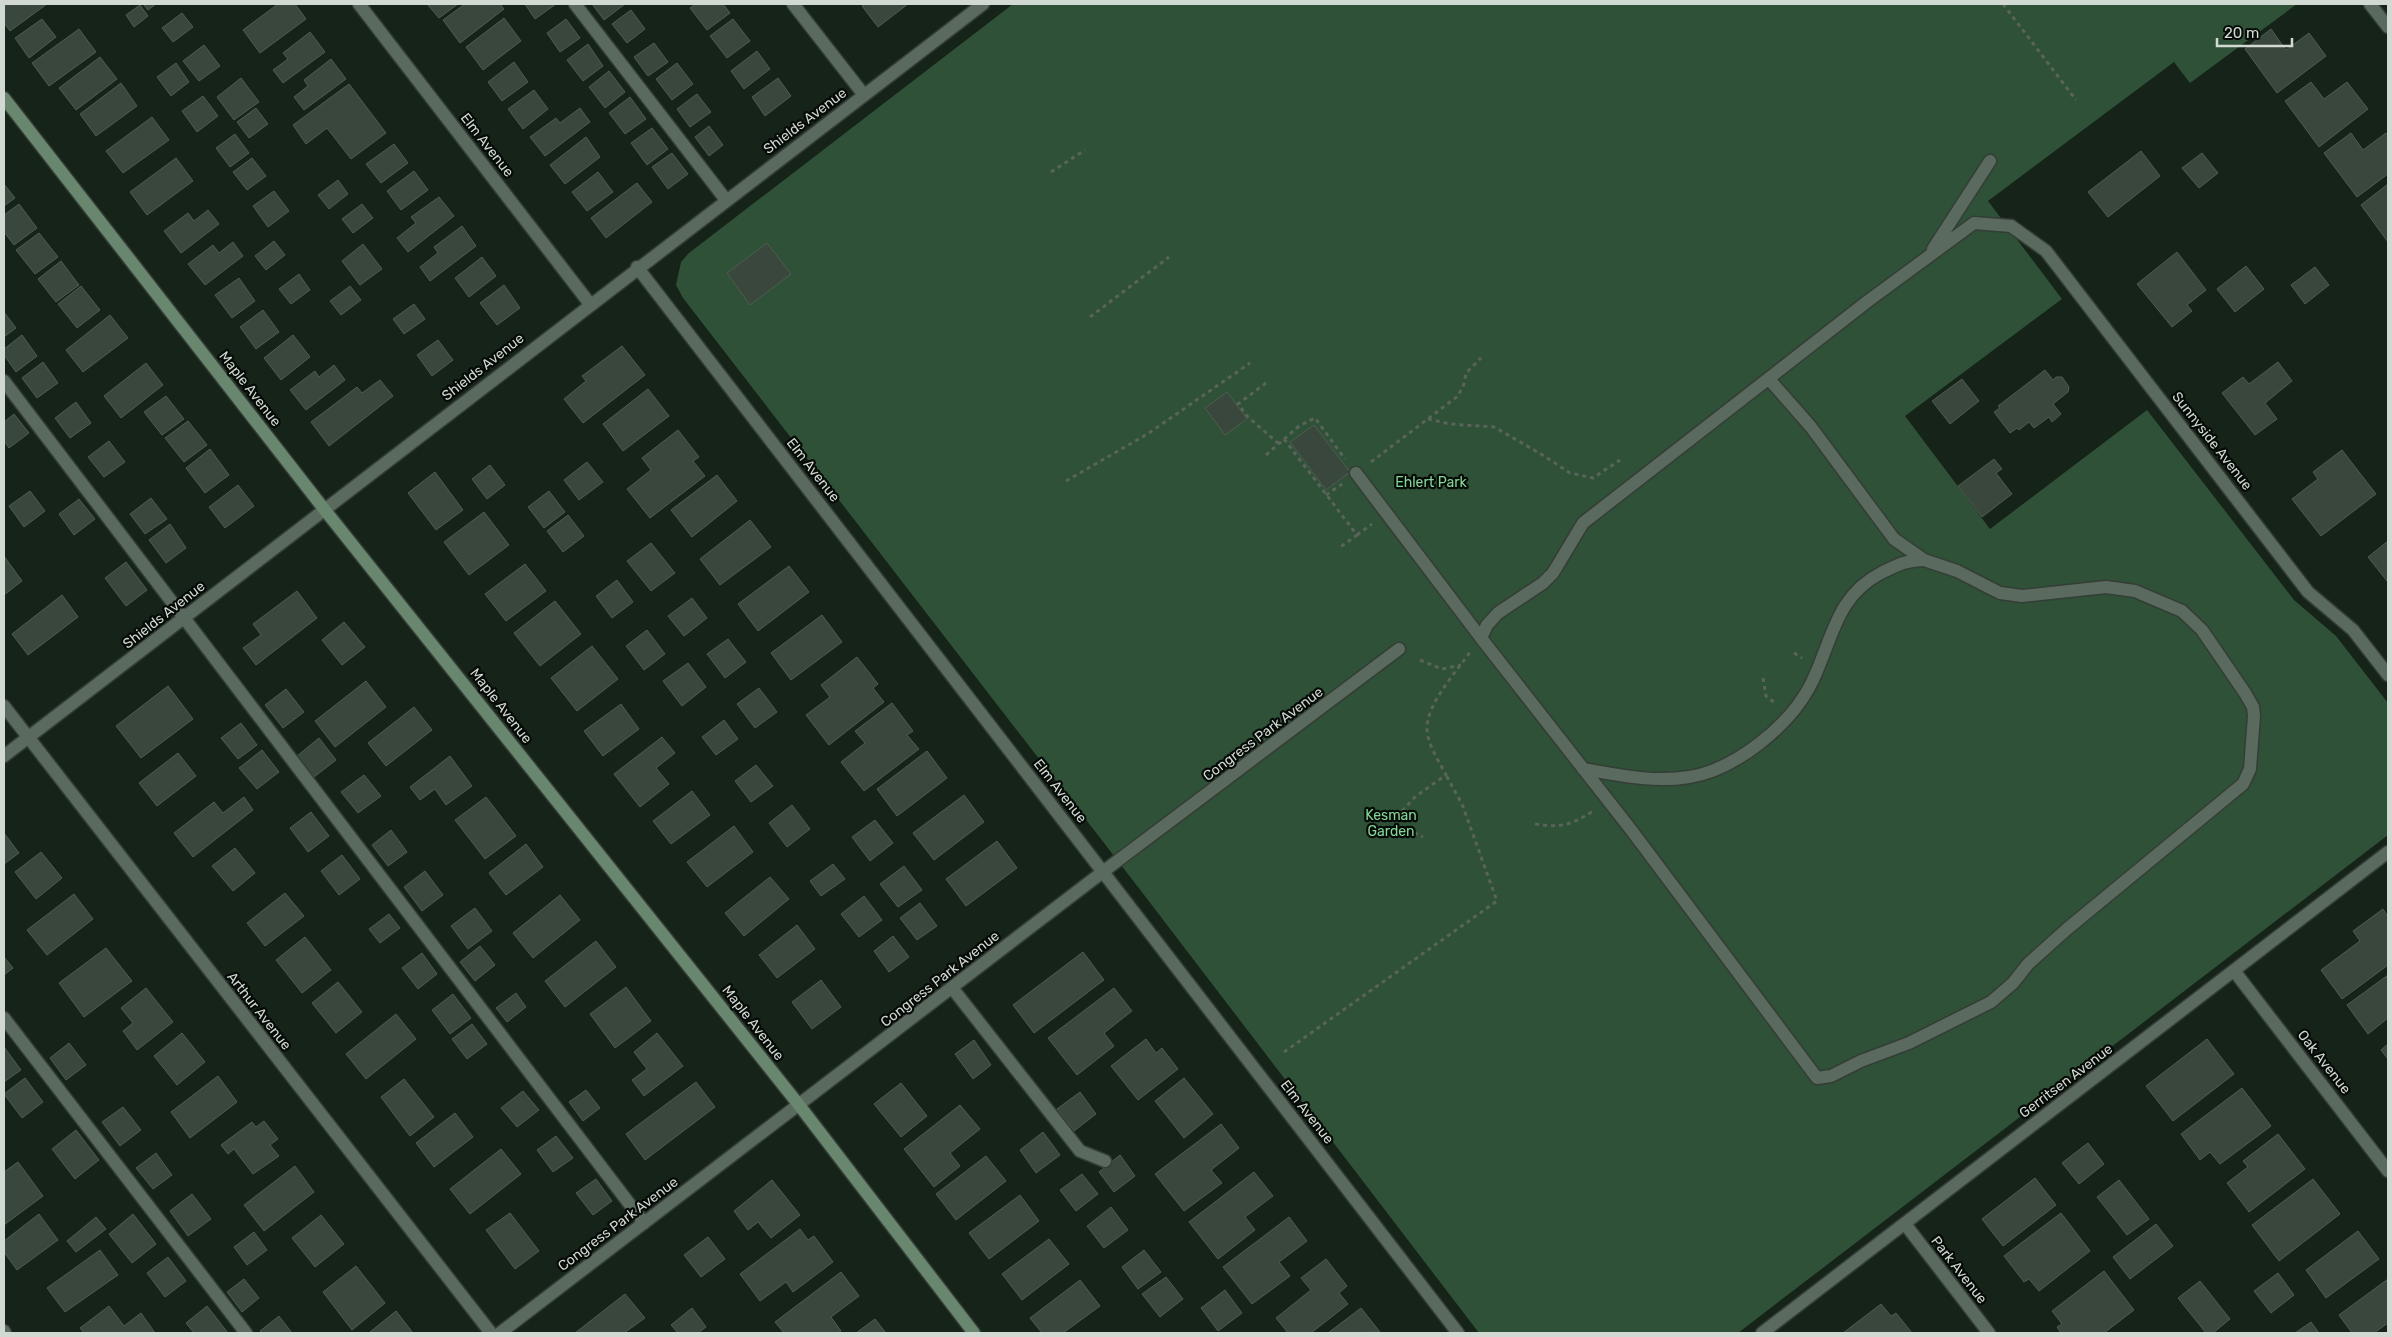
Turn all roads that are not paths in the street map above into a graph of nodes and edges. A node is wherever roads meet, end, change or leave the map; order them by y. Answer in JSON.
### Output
{"nodes":[{"id":1,"x":359,"y":4,"type":"edge"},
{"id":2,"x":575,"y":4,"type":"edge"},
{"id":3,"x":793,"y":4,"type":"edge"},
{"id":4,"x":983,"y":4,"type":"edge"},
{"id":5,"x":2370,"y":4,"type":"edge"},
{"id":6,"x":2388,"y":28,"type":"edge"},
{"id":7,"x":864,"y":95,"type":"junction"},
{"id":8,"x":4,"y":98,"type":"edge"},
{"id":9,"x":1990,"y":160,"type":"dead end"},
{"id":10,"x":726,"y":200,"type":"junction"},
{"id":11,"x":1927,"y":257,"type":"junction"},
{"id":12,"x":638,"y":268,"type":"junction"},
{"id":13,"x":590,"y":304,"type":"junction"},
{"id":14,"x":1769,"y":380,"type":"junction"},
{"id":15,"x":4,"y":381,"type":"edge"},
{"id":16,"x":1356,"y":473,"type":"road end"},
{"id":17,"x":324,"y":508,"type":"junction"},
{"id":18,"x":1924,"y":560,"type":"junction"},
{"id":19,"x":185,"y":618,"type":"junction"},
{"id":20,"x":1481,"y":638,"type":"junction"},
{"id":21,"x":1399,"y":649,"type":"dead end"},
{"id":22,"x":2388,"y":676,"type":"edge"},
{"id":23,"x":4,"y":706,"type":"edge"},
{"id":24,"x":28,"y":737,"type":"junction"},
{"id":25,"x":4,"y":756,"type":"edge"},
{"id":26,"x":1583,"y":769,"type":"junction"},
{"id":27,"x":2388,"y":852,"type":"edge"},
{"id":28,"x":1104,"y":871,"type":"junction"},
{"id":29,"x":2235,"y":972,"type":"junction"},
{"id":30,"x":953,"y":989,"type":"junction"},
{"id":31,"x":4,"y":1018,"type":"edge"},
{"id":32,"x":799,"y":1106,"type":"junction"},
{"id":33,"x":1104,"y":1161,"type":"dead end"},
{"id":34,"x":2388,"y":1170,"type":"edge"},
{"id":35,"x":644,"y":1223,"type":"junction"},
{"id":36,"x":1905,"y":1224,"type":"junction"},
{"id":37,"x":246,"y":1333,"type":"edge"},
{"id":38,"x":492,"y":1333,"type":"edge"},
{"id":39,"x":500,"y":1333,"type":"edge"},
{"id":40,"x":974,"y":1333,"type":"edge"},
{"id":41,"x":1458,"y":1333,"type":"edge"},
{"id":42,"x":1762,"y":1333,"type":"edge"},
{"id":43,"x":1989,"y":1333,"type":"edge"}],
"edges":[{"from":1,"to":13,"type":"street","name":"Elm Avenue"},
{"from":2,"to":10,"type":"street"},
{"from":3,"to":7,"type":"street"},
{"from":4,"to":7,"type":"street","name":"Shields Avenue"},
{"from":5,"to":6,"type":"street"},
{"from":7,"to":10,"type":"street","name":"Shields Avenue"},
{"from":8,"to":17,"type":"street","name":"Maple Avenue"},
{"from":9,"to":11,"type":"street"},
{"from":10,"to":12,"type":"street","name":"Shields Avenue"},
{"from":11,"to":14,"type":"street"},
{"from":11,"to":22,"type":"street","name":"Sunnyside Avenue"},
{"from":12,"to":13,"type":"street","name":"Shields Avenue"},
{"from":12,"to":28,"type":"street","name":"Elm Avenue"},
{"from":13,"to":17,"type":"street","name":"Shields Avenue"},
{"from":14,"to":18,"type":"street"},
{"from":14,"to":20,"type":"street"},
{"from":15,"to":19,"type":"street"},
{"from":16,"to":20,"type":"street"},
{"from":17,"to":19,"type":"street","name":"Shields Avenue"},
{"from":17,"to":32,"type":"street","name":"Maple Avenue"},
{"from":18,"to":26,"type":"street"},
{"from":18,"to":26,"type":"street"},
{"from":19,"to":24,"type":"street","name":"Shields Avenue"},
{"from":19,"to":35,"type":"street"},
{"from":20,"to":26,"type":"street"},
{"from":21,"to":28,"type":"street","name":"Congress Park Avenue"},
{"from":23,"to":24,"type":"street","name":"Arthur Avenue"},
{"from":24,"to":25,"type":"street","name":"Shields Avenue"},
{"from":24,"to":38,"type":"street","name":"Arthur Avenue"},
{"from":27,"to":29,"type":"street","name":"Gerritsen Avenue"},
{"from":28,"to":30,"type":"street","name":"Congress Park Avenue"},
{"from":28,"to":41,"type":"street","name":"Elm Avenue"},
{"from":29,"to":34,"type":"street","name":"Oak Avenue"},
{"from":29,"to":36,"type":"street","name":"Gerritsen Avenue"},
{"from":30,"to":32,"type":"street","name":"Congress Park Avenue"},
{"from":30,"to":33,"type":"street"},
{"from":31,"to":37,"type":"street"},
{"from":32,"to":35,"type":"street","name":"Congress Park Avenue"},
{"from":32,"to":40,"type":"street","name":"Maple Avenue"},
{"from":35,"to":39,"type":"street","name":"Congress Park Avenue"},
{"from":36,"to":42,"type":"street","name":"Gerritsen Avenue"},
{"from":36,"to":43,"type":"street","name":"Park Avenue"}]}
